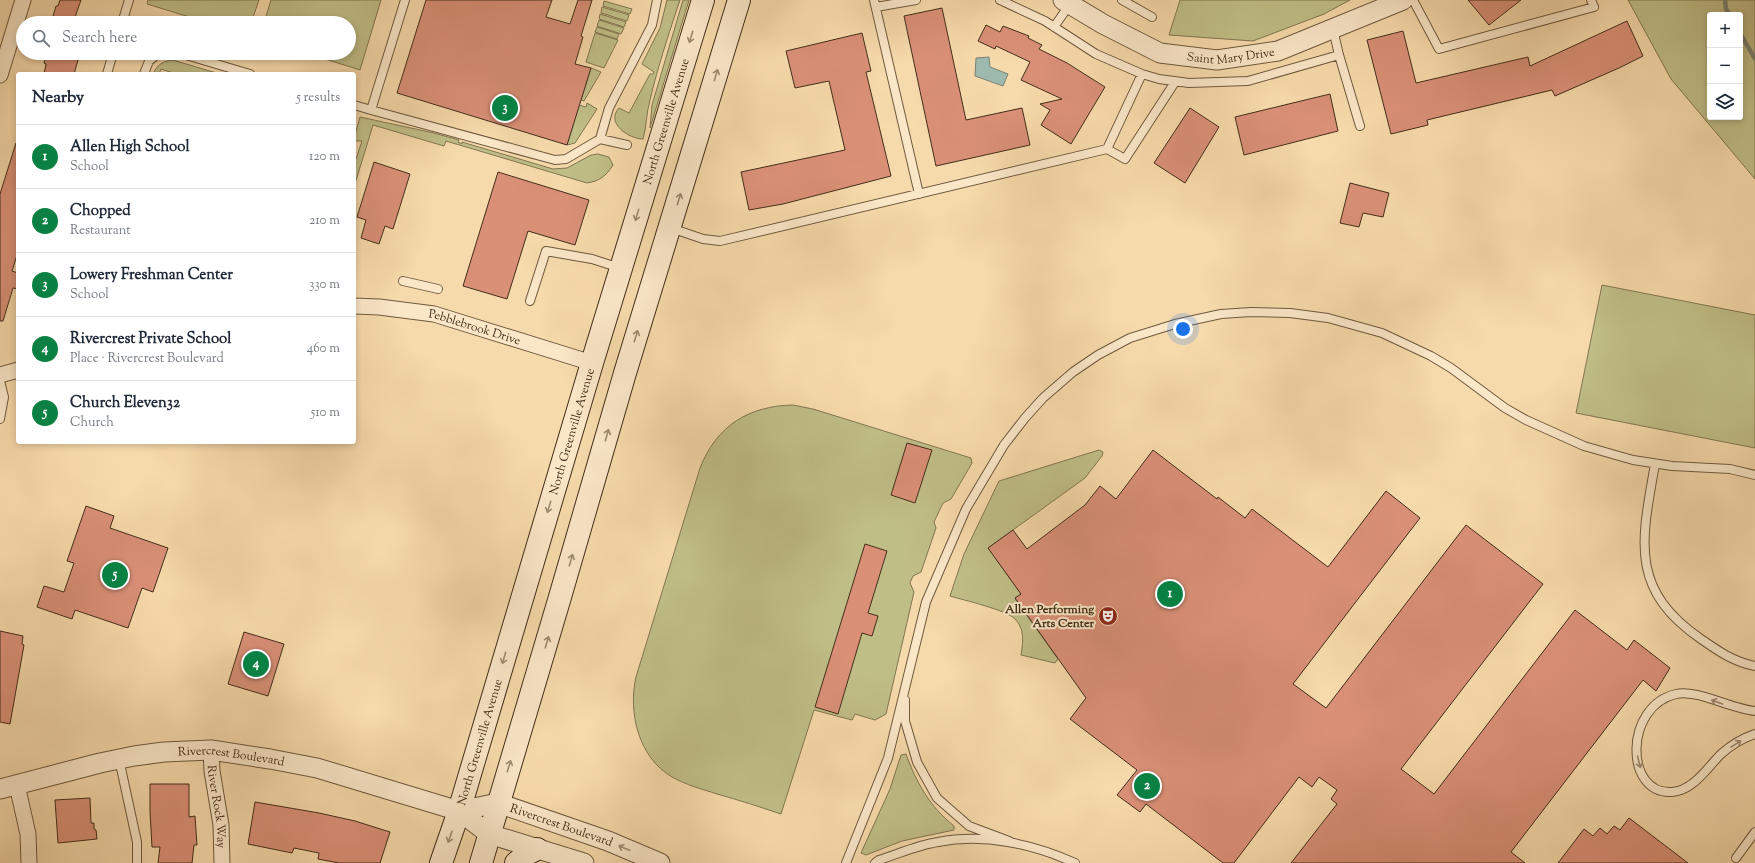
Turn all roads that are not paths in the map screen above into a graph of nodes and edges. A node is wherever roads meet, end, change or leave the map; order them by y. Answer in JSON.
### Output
{"nodes":[{"id":1,"x":23,"y":0,"type":"edge"},
{"id":2,"x":129,"y":0,"type":"edge"},
{"id":3,"x":405,"y":0,"type":"edge"},
{"id":4,"x":657,"y":0,"type":"edge"},
{"id":5,"x":703,"y":0,"type":"edge"},
{"id":6,"x":739,"y":0,"type":"edge"},
{"id":7,"x":916,"y":0,"type":"edge"},
{"id":8,"x":1000,"y":0,"type":"edge"},
{"id":9,"x":1122,"y":0,"type":"edge"},
{"id":10,"x":1403,"y":0,"type":"edge"},
{"id":11,"x":1413,"y":0,"type":"edge"},
{"id":12,"x":1591,"y":0,"type":"edge"},
{"id":13,"x":1068,"y":2,"type":"edge"},
{"id":14,"x":875,"y":4,"type":"edge"},
{"id":15,"x":18,"y":16,"type":"edge"},
{"id":16,"x":124,"y":16,"type":"edge"},
{"id":17,"x":1152,"y":17,"type":"dead end"},
{"id":18,"x":16,"y":23,"type":"edge"},
{"id":19,"x":1054,"y":27,"type":"junction"},
{"id":20,"x":1333,"y":29,"type":"junction"},
{"id":21,"x":1339,"y":55,"type":"junction"},
{"id":22,"x":111,"y":60,"type":"edge"},
{"id":23,"x":150,"y":60,"type":"edge"},
{"id":24,"x":203,"y":60,"type":"edge"},
{"id":25,"x":108,"y":72,"type":"edge"},
{"id":26,"x":145,"y":72,"type":"edge"},
{"id":27,"x":243,"y":72,"type":"edge"},
{"id":28,"x":1142,"y":74,"type":"junction"},
{"id":29,"x":0,"y":75,"type":"edge"},
{"id":30,"x":1175,"y":82,"type":"junction"},
{"id":31,"x":356,"y":106,"type":"edge"},
{"id":32,"x":371,"y":110,"type":"junction"},
{"id":33,"x":1360,"y":126,"type":"dead end"},
{"id":34,"x":600,"y":139,"type":"junction"},
{"id":35,"x":627,"y":145,"type":"dead end"},
{"id":36,"x":1107,"y":149,"type":"junction"},
{"id":37,"x":919,"y":194,"type":"junction"},
{"id":38,"x":670,"y":228,"type":"junction"},
{"id":39,"x":621,"y":268,"type":"junction"},
{"id":40,"x":403,"y":281,"type":"dead end"},
{"id":41,"x":438,"y":289,"type":"dead end"},
{"id":42,"x":530,"y":300,"type":"dead end"},
{"id":43,"x":356,"y":306,"type":"edge"},
{"id":44,"x":592,"y":363,"type":"junction"},
{"id":45,"x":16,"y":371,"type":"edge"},
{"id":46,"x":625,"y":373,"type":"junction"},
{"id":47,"x":0,"y":375,"type":"edge"},
{"id":48,"x":0,"y":381,"type":"edge"},
{"id":49,"x":0,"y":419,"type":"edge"},
{"id":50,"x":1655,"y":464,"type":"junction"},
{"id":51,"x":1755,"y":475,"type":"edge"},
{"id":52,"x":1755,"y":666,"type":"edge"},
{"id":53,"x":907,"y":677,"type":"junction"},
{"id":54,"x":1755,"y":711,"type":"edge"},
{"id":55,"x":1755,"y":734,"type":"edge"},
{"id":56,"x":211,"y":750,"type":"junction"},
{"id":57,"x":119,"y":759,"type":"junction"},
{"id":58,"x":9,"y":787,"type":"edge"},
{"id":59,"x":498,"y":804,"type":"junction"},
{"id":60,"x":459,"y":811,"type":"junction"},
{"id":61,"x":1755,"y":832,"type":"edge"},
{"id":62,"x":489,"y":834,"type":"junction"},
{"id":63,"x":1009,"y":841,"type":"junction"},
{"id":64,"x":537,"y":849,"type":"junction"},
{"id":65,"x":1736,"y":858,"type":"dead end"},
{"id":66,"x":29,"y":863,"type":"edge"},
{"id":67,"x":137,"y":863,"type":"edge"},
{"id":68,"x":222,"y":863,"type":"edge"},
{"id":69,"x":441,"y":863,"type":"edge"},
{"id":70,"x":481,"y":863,"type":"edge"},
{"id":71,"x":516,"y":863,"type":"edge"},
{"id":72,"x":584,"y":863,"type":"edge"},
{"id":73,"x":660,"y":863,"type":"edge"},
{"id":74,"x":846,"y":863,"type":"edge"},
{"id":75,"x":875,"y":863,"type":"edge"},
{"id":76,"x":1076,"y":863,"type":"edge"}],
"edges":[{"from":1,"to":15,"type":"street"},
{"from":2,"to":16,"type":"lane"},
{"from":3,"to":32,"type":"lane"},
{"from":4,"to":34,"type":"lane"},
{"from":5,"to":39,"type":"main road","name":"North Greenville Avenue","one_way":true},
{"from":38,"to":6,"type":"main road","one_way":true},
{"from":7,"to":14,"type":"lane"},
{"from":8,"to":19,"type":"lane"},
{"from":9,"to":17,"type":"lane"},
{"from":10,"to":20,"type":"street","name":"Saint Mary Drive"},
{"from":11,"to":12,"type":"lane"},
{"from":13,"to":19,"type":"lane"},
{"from":13,"to":20,"type":"street","name":"Saint Mary Drive"},
{"from":14,"to":37,"type":"lane"},
{"from":18,"to":29,"type":"street"},
{"from":19,"to":28,"type":"lane"},
{"from":20,"to":21,"type":"lane"},
{"from":21,"to":30,"type":"lane"},
{"from":21,"to":33,"type":"lane"},
{"from":22,"to":25,"type":"lane"},
{"from":23,"to":26,"type":"lane"},
{"from":24,"to":27,"type":"lane"},
{"from":28,"to":30,"type":"lane"},
{"from":28,"to":36,"type":"lane"},
{"from":30,"to":36,"type":"lane"},
{"from":31,"to":32,"type":"lane"},
{"from":32,"to":34,"type":"lane"},
{"from":34,"to":35,"type":"lane"},
{"from":36,"to":37,"type":"lane"},
{"from":37,"to":38,"type":"lane"},
{"from":46,"to":38,"type":"main road","one_way":true},
{"from":39,"to":42,"type":"lane"},
{"from":39,"to":44,"type":"main road","name":"North Greenville Avenue"},
{"from":40,"to":41,"type":"lane"},
{"from":43,"to":44,"type":"street","name":"Pebblebrook Drive"},
{"from":44,"to":46,"type":"main road"},
{"from":44,"to":60,"type":"main road","name":"North Greenville Avenue","one_way":true},
{"from":45,"to":47,"type":"street"},
{"from":59,"to":46,"type":"main road","one_way":true},
{"from":48,"to":49,"type":"lane"},
{"from":50,"to":51,"type":"lane"},
{"from":50,"to":52,"type":"lane"},
{"from":50,"to":53,"type":"lane"},
{"from":53,"to":63,"type":"lane"},
{"from":53,"to":74,"type":"lane"},
{"from":54,"to":55,"type":"lane","one_way":true},
{"from":56,"to":57,"type":"street","name":"Rivercrest Boulevard"},
{"from":56,"to":60,"type":"street","name":"Rivercrest Boulevard"},
{"from":56,"to":68,"type":"street","name":"River Rock Way"},
{"from":57,"to":58,"type":"street","name":"Rivercrest Boulevard"},
{"from":57,"to":67,"type":"lane"},
{"from":58,"to":66,"type":"street"},
{"from":59,"to":60,"type":"street","name":"Rivercrest Boulevard"},
{"from":59,"to":62,"type":"main road"},
{"from":73,"to":59,"type":"street","name":"Rivercrest Boulevard","one_way":true},
{"from":60,"to":62,"type":"street","name":"Rivercrest Boulevard"},
{"from":60,"to":69,"type":"main road","name":"North Greenville Avenue","one_way":true},
{"from":61,"to":65,"type":"lane"},
{"from":62,"to":64,"type":"street","name":"Rivercrest Boulevard"},
{"from":62,"to":70,"type":"main road"},
{"from":63,"to":75,"type":"lane"},
{"from":63,"to":76,"type":"lane"},
{"from":64,"to":71,"type":"main road"},
{"from":64,"to":72,"type":"street","name":"Rivercrest Boulevard"}]}
